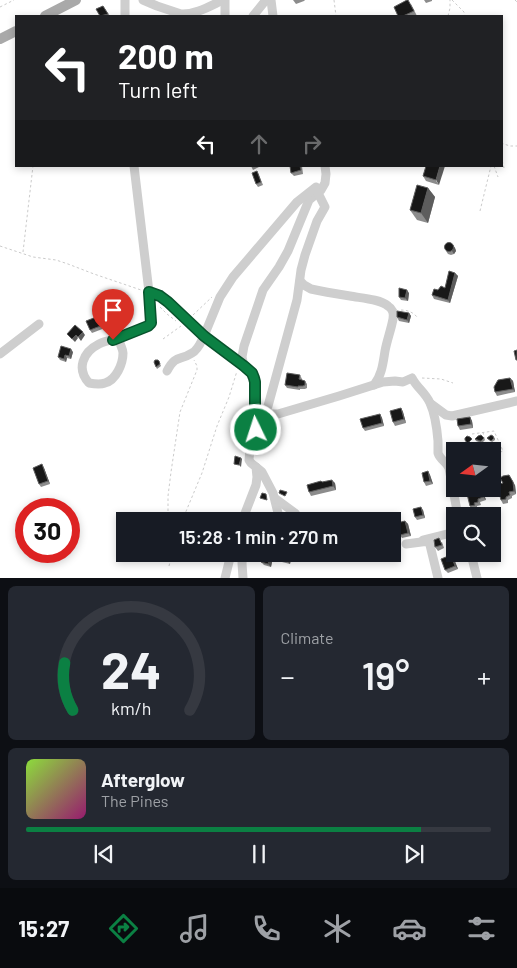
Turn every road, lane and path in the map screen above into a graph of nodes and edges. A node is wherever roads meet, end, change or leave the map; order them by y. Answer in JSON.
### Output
{"nodes":[{"id":1,"x":14,"y":0,"type":"edge"},
{"id":2,"x":76,"y":0,"type":"edge"},
{"id":3,"x":125,"y":0,"type":"edge"},
{"id":4,"x":142,"y":0,"type":"edge"},
{"id":5,"x":224,"y":0,"type":"edge"},
{"id":6,"x":266,"y":0,"type":"edge"},
{"id":7,"x":271,"y":0,"type":"edge"},
{"id":8,"x":334,"y":0,"type":"edge"},
{"id":9,"x":451,"y":0,"type":"edge"},
{"id":10,"x":0,"y":8,"type":"edge"},
{"id":11,"x":47,"y":15,"type":"edge"},
{"id":12,"x":126,"y":15,"type":"edge"},
{"id":13,"x":225,"y":15,"type":"edge"},
{"id":14,"x":254,"y":15,"type":"edge"},
{"id":15,"x":273,"y":15,"type":"edge"},
{"id":16,"x":336,"y":15,"type":"edge"},
{"id":17,"x":448,"y":15,"type":"edge"},
{"id":18,"x":466,"y":15,"type":"edge"},
{"id":19,"x":15,"y":32,"type":"edge"},
{"id":20,"x":0,"y":39,"type":"edge"},
{"id":21,"x":503,"y":144,"type":"edge"},
{"id":22,"x":517,"y":146,"type":"edge"},
{"id":23,"x":503,"y":164,"type":"edge"},
{"id":24,"x":33,"y":167,"type":"edge"},
{"id":25,"x":134,"y":167,"type":"edge"},
{"id":26,"x":321,"y":167,"type":"edge"},
{"id":27,"x":325,"y":167,"type":"edge"},
{"id":28,"x":491,"y":167,"type":"edge"},
{"id":29,"x":494,"y":167,"type":"edge"},
{"id":30,"x":504,"y":168,"type":"dead end"},
{"id":31,"x":498,"y":177,"type":"dead end"},
{"id":32,"x":317,"y":190,"type":"junction"},
{"id":33,"x":480,"y":211,"type":"dead end"},
{"id":34,"x":0,"y":246,"type":"edge"},
{"id":35,"x":23,"y":254,"type":"junction"},
{"id":36,"x":300,"y":281,"type":"junction"},
{"id":37,"x":149,"y":292,"type":"junction"},
{"id":38,"x":213,"y":296,"type":"dead end"},
{"id":39,"x":393,"y":311,"type":"junction"},
{"id":40,"x":417,"y":317,"type":"dead end"},
{"id":41,"x":188,"y":320,"type":"junction"},
{"id":42,"x":38,"y":324,"type":"dead end"},
{"id":43,"x":204,"y":336,"type":"junction"},
{"id":44,"x":119,"y":338,"type":"junction"},
{"id":45,"x":163,"y":339,"type":"dead end"},
{"id":46,"x":0,"y":354,"type":"edge"},
{"id":47,"x":186,"y":356,"type":"junction"},
{"id":48,"x":242,"y":364,"type":"junction"},
{"id":49,"x":167,"y":371,"type":"dead end"},
{"id":50,"x":412,"y":378,"type":"junction"},
{"id":51,"x":453,"y":383,"type":"dead end"},
{"id":52,"x":374,"y":385,"type":"junction"},
{"id":53,"x":517,"y":401,"type":"edge"},
{"id":54,"x":431,"y":404,"type":"junction"},
{"id":55,"x":261,"y":413,"type":"junction"},
{"id":56,"x":483,"y":432,"type":"junction"},
{"id":57,"x":472,"y":434,"type":"dead end"},
{"id":58,"x":485,"y":442,"type":"edge"},
{"id":59,"x":499,"y":442,"type":"edge"},
{"id":60,"x":256,"y":466,"type":"junction"},
{"id":61,"x":276,"y":499,"type":"junction"},
{"id":62,"x":456,"y":507,"type":"edge"},
{"id":63,"x":168,"y":512,"type":"edge"},
{"id":64,"x":186,"y":512,"type":"edge"},
{"id":65,"x":246,"y":512,"type":"edge"},
{"id":66,"x":278,"y":512,"type":"edge"},
{"id":67,"x":294,"y":512,"type":"edge"},
{"id":68,"x":446,"y":535,"type":"edge"},
{"id":69,"x":446,"y":536,"type":"edge"},
{"id":70,"x":429,"y":541,"type":"junction"},
{"id":71,"x":229,"y":562,"type":"edge"},
{"id":72,"x":242,"y":562,"type":"edge"},
{"id":73,"x":473,"y":562,"type":"edge"},
{"id":74,"x":225,"y":578,"type":"edge"},
{"id":75,"x":243,"y":578,"type":"edge"},
{"id":76,"x":438,"y":578,"type":"edge"},
{"id":77,"x":477,"y":578,"type":"edge"}],
"edges":[{"from":1,"to":10,"type":"path"},
{"from":2,"to":11,"type":"main road"},
{"from":3,"to":12,"type":"street"},
{"from":4,"to":5,"type":"street"},
{"from":5,"to":13,"type":"street"},
{"from":6,"to":14,"type":"street"},
{"from":7,"to":15,"type":"street"},
{"from":8,"to":16,"type":"path"},
{"from":9,"to":17,"type":"path"},
{"from":9,"to":18,"type":"path"},
{"from":19,"to":20,"type":"main road"},
{"from":21,"to":22,"type":"path"},
{"from":23,"to":30,"type":"path"},
{"from":24,"to":35,"type":"path"},
{"from":25,"to":37,"type":"street"},
{"from":26,"to":32,"type":"street"},
{"from":27,"to":32,"type":"street"},
{"from":28,"to":33,"type":"path"},
{"from":29,"to":31,"type":"path"},
{"from":32,"to":36,"type":"street"},
{"from":32,"to":43,"type":"street"},
{"from":32,"to":48,"type":"street"},
{"from":34,"to":35,"type":"path"},
{"from":35,"to":37,"type":"path"},
{"from":36,"to":39,"type":"street"},
{"from":36,"to":55,"type":"street"},
{"from":37,"to":41,"type":"street"},
{"from":37,"to":44,"type":"street"},
{"from":38,"to":41,"type":"path"},
{"from":39,"to":40,"type":"path"},
{"from":39,"to":52,"type":"street"},
{"from":41,"to":43,"type":"street"},
{"from":41,"to":45,"type":"path"},
{"from":42,"to":46,"type":"street"},
{"from":43,"to":47,"type":"street"},
{"from":43,"to":48,"type":"street"},
{"from":44,"to":44,"type":"street"},
{"from":47,"to":49,"type":"street"},
{"from":47,"to":63,"type":"path"},
{"from":48,"to":55,"type":"street"},
{"from":48,"to":64,"type":"path"},
{"from":50,"to":51,"type":"path"},
{"from":50,"to":52,"type":"street"},
{"from":50,"to":54,"type":"street"},
{"from":52,"to":55,"type":"street"},
{"from":53,"to":54,"type":"street"},
{"from":54,"to":62,"type":"street"},
{"from":55,"to":60,"type":"street"},
{"from":56,"to":57,"type":"path"},
{"from":56,"to":58,"type":"path"},
{"from":56,"to":59,"type":"path"},
{"from":60,"to":61,"type":"street"},
{"from":60,"to":65,"type":"street"},
{"from":61,"to":66,"type":"street"},
{"from":61,"to":67,"type":"street"},
{"from":68,"to":70,"type":"street"},
{"from":69,"to":70,"type":"street"},
{"from":70,"to":76,"type":"street"},
{"from":71,"to":74,"type":"street"},
{"from":72,"to":75,"type":"street"},
{"from":73,"to":77,"type":"street"}]}
